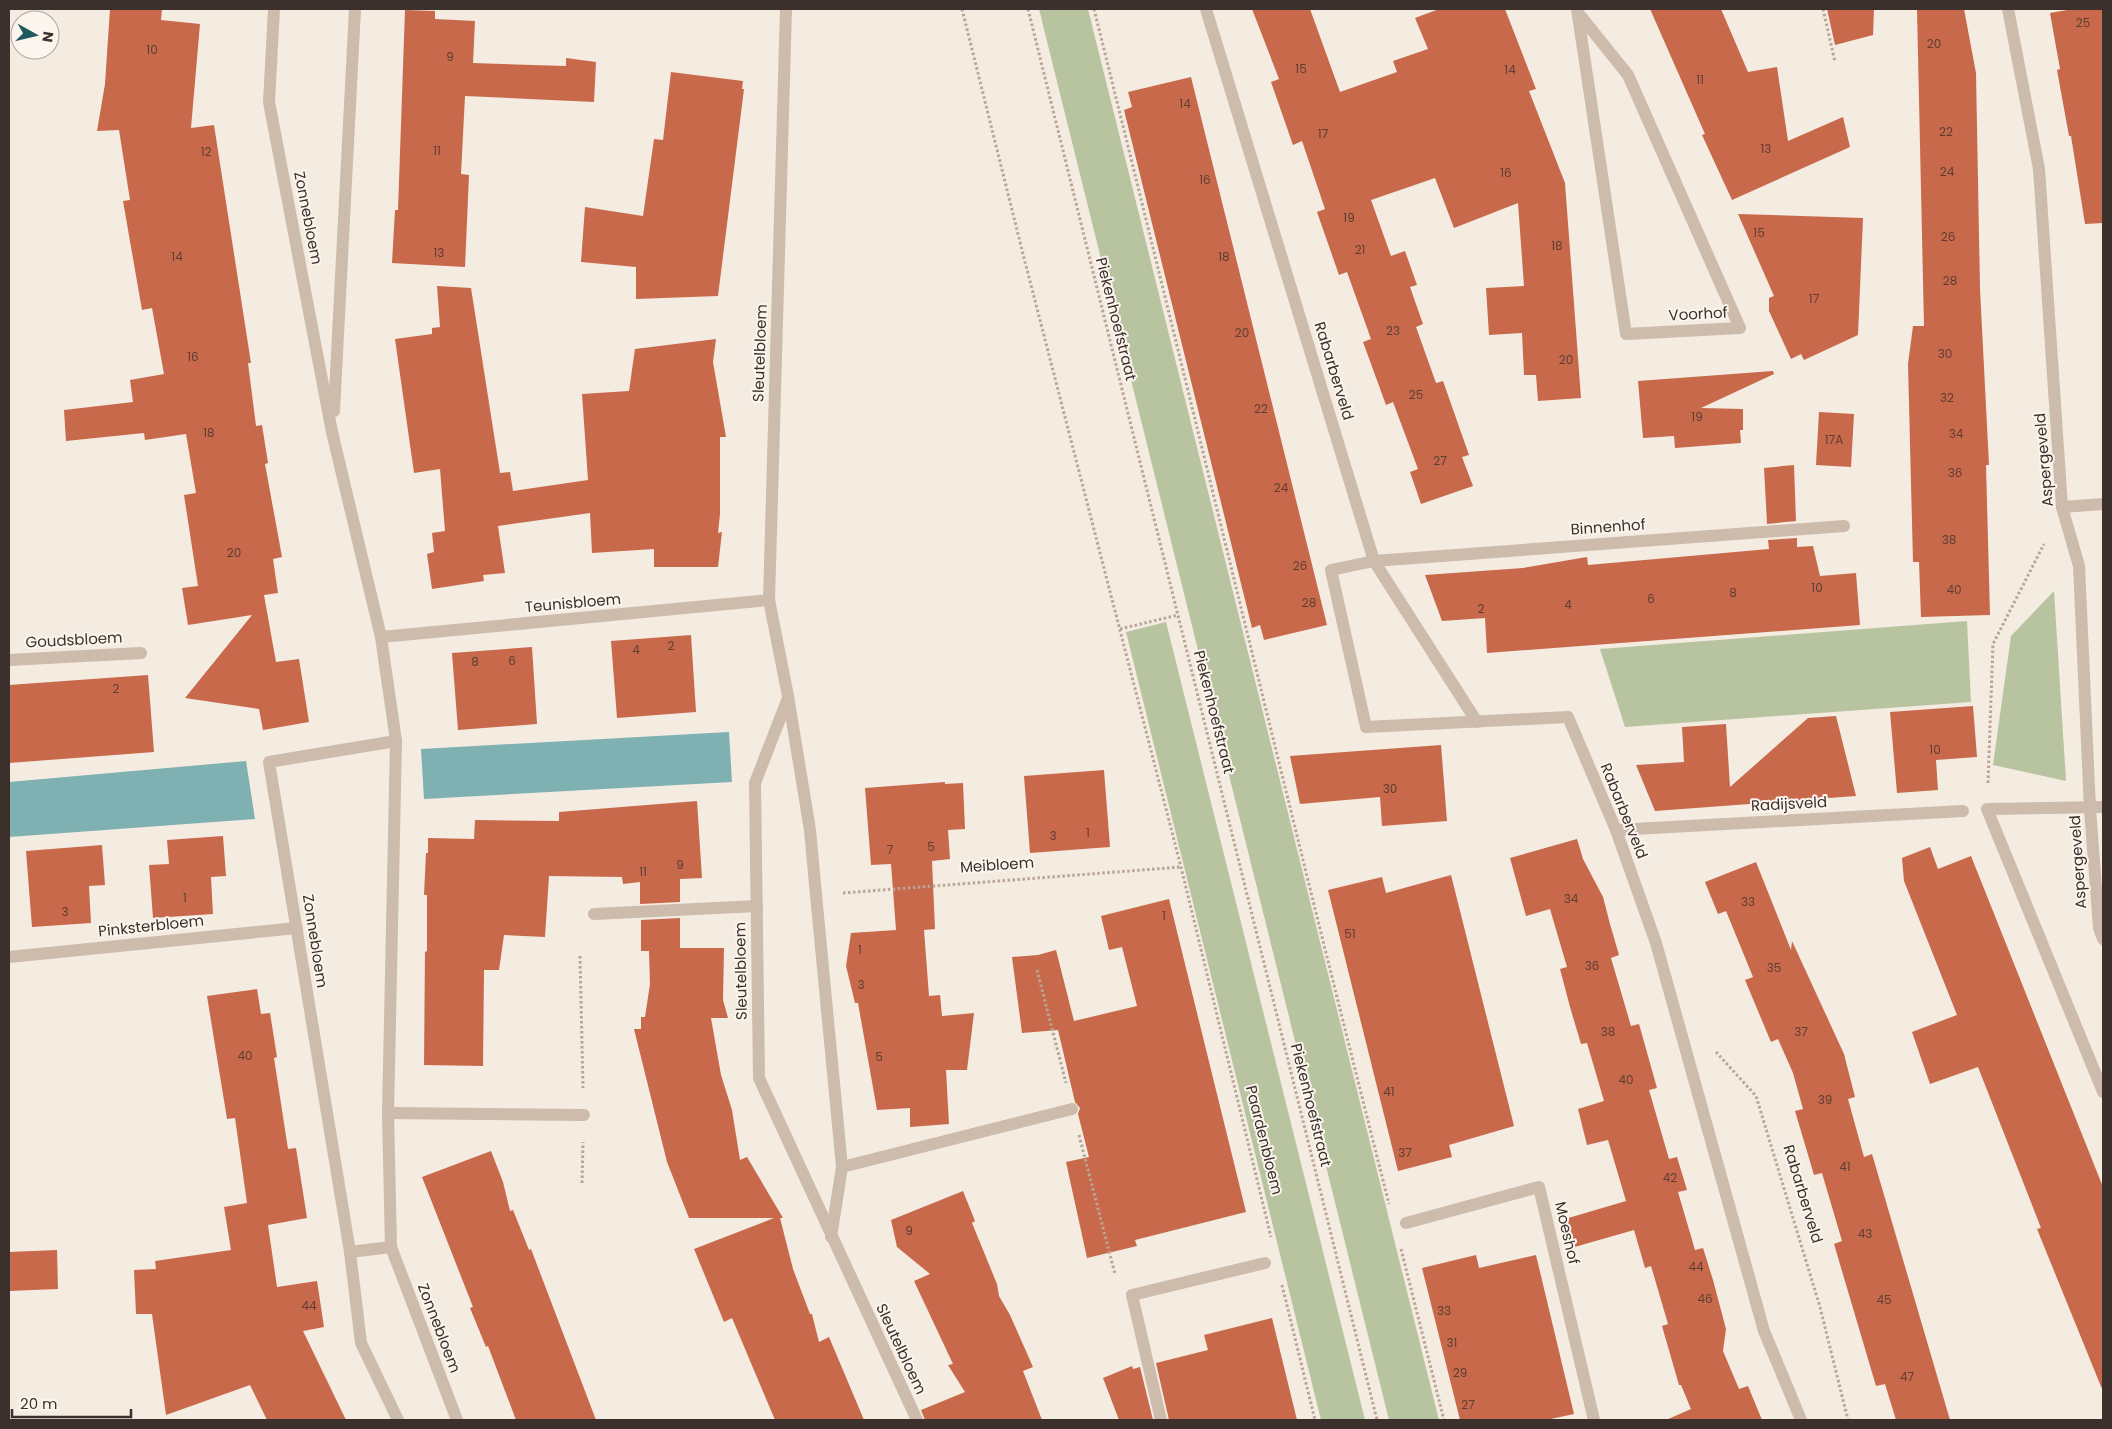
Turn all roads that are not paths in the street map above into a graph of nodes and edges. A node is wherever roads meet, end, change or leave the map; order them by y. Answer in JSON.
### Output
{"nodes":[{"id":1,"x":274,"y":9,"type":"edge"},
{"id":2,"x":355,"y":9,"type":"edge"},
{"id":3,"x":786,"y":9,"type":"edge"},
{"id":4,"x":1206,"y":9,"type":"edge"},
{"id":5,"x":2008,"y":9,"type":"edge"},
{"id":6,"x":1578,"y":11,"type":"edge"},
{"id":7,"x":332,"y":432,"type":"junction"},
{"id":8,"x":2103,"y":504,"type":"edge"},
{"id":9,"x":2062,"y":507,"type":"junction"},
{"id":10,"x":1844,"y":526,"type":"dead end"},
{"id":11,"x":1374,"y":561,"type":"junction"},
{"id":12,"x":769,"y":600,"type":"junction"},
{"id":13,"x":381,"y":637,"type":"junction"},
{"id":14,"x":141,"y":653,"type":"dead end"},
{"id":15,"x":9,"y":660,"type":"edge"},
{"id":16,"x":788,"y":696,"type":"junction"},
{"id":17,"x":1477,"y":722,"type":"junction"},
{"id":18,"x":1366,"y":727,"type":"joint"},
{"id":19,"x":396,"y":741,"type":"junction"},
{"id":20,"x":2097,"y":808,"type":"edge"},
{"id":21,"x":1963,"y":810,"type":"dead end"},
{"id":22,"x":1616,"y":830,"type":"junction"},
{"id":23,"x":757,"y":906,"type":"junction"},
{"id":24,"x":594,"y":914,"type":"dead end"},
{"id":25,"x":297,"y":928,"type":"junction"},
{"id":26,"x":2103,"y":940,"type":"edge"},
{"id":27,"x":9,"y":957,"type":"edge"},
{"id":28,"x":2103,"y":1092,"type":"edge"},
{"id":29,"x":1072,"y":1109,"type":"dead end"},
{"id":30,"x":388,"y":1113,"type":"junction"},
{"id":31,"x":584,"y":1115,"type":"road end"},
{"id":32,"x":842,"y":1167,"type":"junction"},
{"id":33,"x":1406,"y":1223,"type":"dead end"},
{"id":34,"x":831,"y":1237,"type":"junction"},
{"id":35,"x":391,"y":1247,"type":"junction"},
{"id":36,"x":350,"y":1252,"type":"junction"},
{"id":37,"x":1265,"y":1263,"type":"dead end"},
{"id":38,"x":398,"y":1420,"type":"edge"},
{"id":39,"x":457,"y":1420,"type":"edge"},
{"id":40,"x":917,"y":1420,"type":"edge"},
{"id":41,"x":1161,"y":1420,"type":"edge"},
{"id":42,"x":1594,"y":1420,"type":"edge"},
{"id":43,"x":1801,"y":1420,"type":"edge"}],
"edges":[{"from":1,"to":7,"type":"street","name":"Zonnebloem"},
{"from":2,"to":7,"type":"street","name":"Zonnebloem"},
{"from":3,"to":12,"type":"street","name":"Sleutelbloem"},
{"from":4,"to":11,"type":"street","name":"Rabarberveld"},
{"from":5,"to":9,"type":"street","name":"Aspergeveld"},
{"from":6,"to":6,"type":"street","name":"Voorhof"},
{"from":7,"to":13,"type":"street","name":"Zonnebloem"},
{"from":8,"to":9,"type":"street"},
{"from":9,"to":20,"type":"street","name":"Aspergeveld"},
{"from":10,"to":11,"type":"street","name":"Binnenhof"},
{"from":11,"to":17,"type":"street","name":"Rabarberveld"},
{"from":11,"to":18,"type":"street","name":"Binnenhof"},
{"from":12,"to":13,"type":"street","name":"Teunisbloem"},
{"from":12,"to":16,"type":"street","name":"Sleutelbloem"},
{"from":13,"to":19,"type":"street","name":"Zonnebloem"},
{"from":14,"to":15,"type":"street","name":"Goudsbloem"},
{"from":16,"to":23,"type":"street","name":"Sleutelbloem"},
{"from":16,"to":32,"type":"street","name":"Sleutelbloem"},
{"from":17,"to":18,"type":"street","name":"Rabarberveld"},
{"from":17,"to":22,"type":"street","name":"Rabarberveld"},
{"from":19,"to":25,"type":"street","name":"Zonnebloem"},
{"from":19,"to":30,"type":"street","name":"Zonnebloem"},
{"from":20,"to":26,"type":"street","name":"Aspergeveld"},
{"from":20,"to":28,"type":"street"},
{"from":21,"to":22,"type":"street","name":"Radijsveld"},
{"from":22,"to":43,"type":"street","name":"Rabarberveld"},
{"from":23,"to":24,"type":"street"},
{"from":23,"to":34,"type":"street","name":"Sleutelbloem"},
{"from":25,"to":27,"type":"street","name":"Pinksterbloem"},
{"from":25,"to":36,"type":"street","name":"Zonnebloem"},
{"from":29,"to":32,"type":"street"},
{"from":30,"to":31,"type":"street"},
{"from":30,"to":35,"type":"street","name":"Zonnebloem"},
{"from":32,"to":34,"type":"street","name":"Sleutelbloem"},
{"from":33,"to":42,"type":"street","name":"Moeshof"},
{"from":34,"to":40,"type":"street","name":"Sleutelbloem"},
{"from":35,"to":36,"type":"street"},
{"from":35,"to":39,"type":"street","name":"Zonnebloem"},
{"from":36,"to":38,"type":"street","name":"Zonnebloem"},
{"from":37,"to":41,"type":"street"}]}
